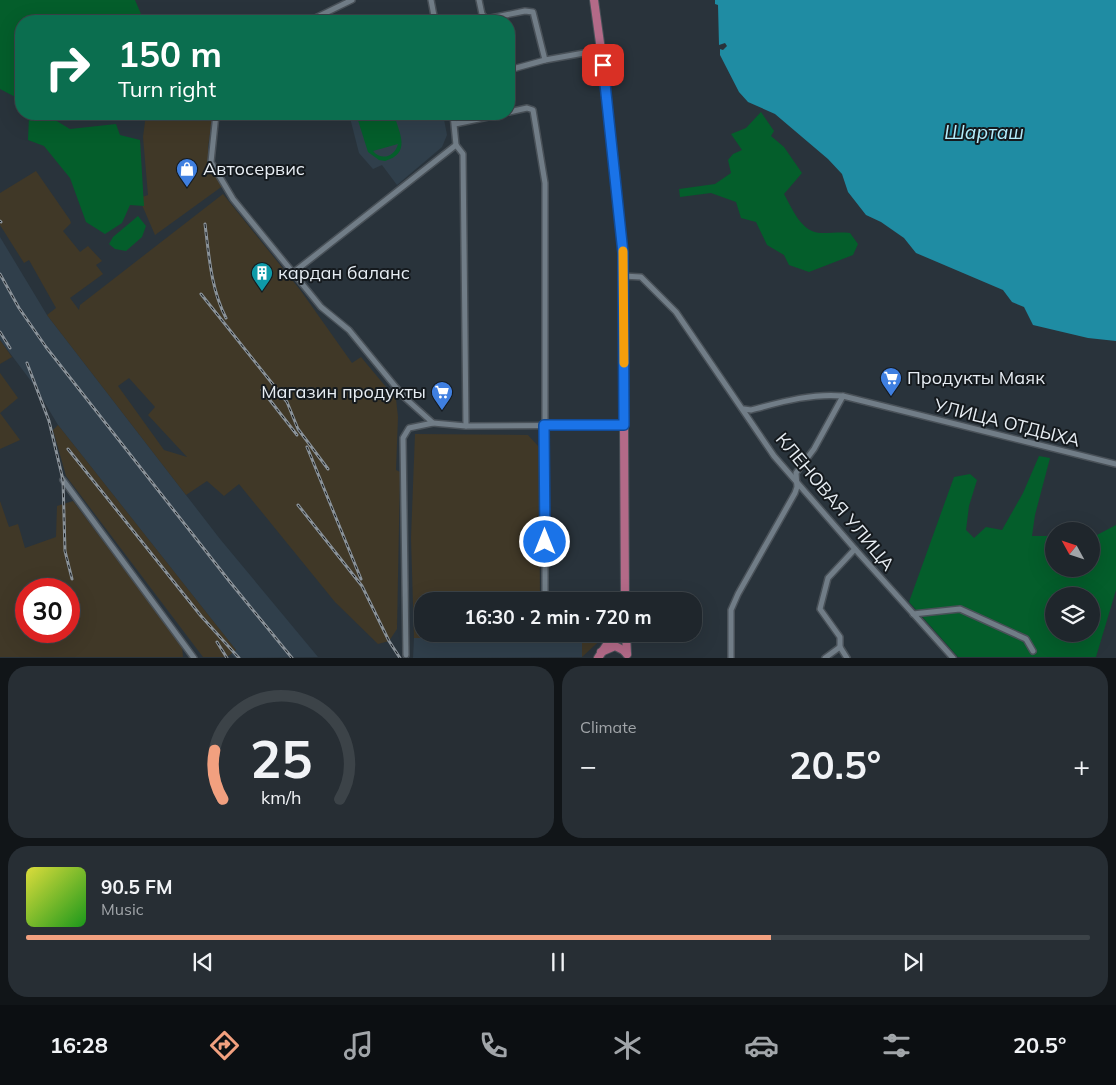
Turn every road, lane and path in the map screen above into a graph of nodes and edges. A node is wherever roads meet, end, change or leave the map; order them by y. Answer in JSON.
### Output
{"nodes":[{"id":1,"x":352,"y":0,"type":"edge"},
{"id":2,"x":431,"y":0,"type":"edge"},
{"id":3,"x":479,"y":0,"type":"edge"},
{"id":4,"x":594,"y":0,"type":"edge"},
{"id":5,"x":322,"y":15,"type":"edge"},
{"id":6,"x":434,"y":15,"type":"edge"},
{"id":7,"x":483,"y":15,"type":"edge"},
{"id":8,"x":503,"y":15,"type":"edge"},
{"id":9,"x":601,"y":50,"type":"junction"},
{"id":10,"x":545,"y":60,"type":"junction"},
{"id":11,"x":515,"y":68,"type":"edge"},
{"id":12,"x":515,"y":111,"type":"edge"},
{"id":13,"x":215,"y":120,"type":"edge"},
{"id":14,"x":454,"y":120,"type":"edge"},
{"id":15,"x":474,"y":120,"type":"edge"},
{"id":16,"x":455,"y":124,"type":"junction"},
{"id":17,"x":456,"y":145,"type":"junction"},
{"id":18,"x":294,"y":272,"type":"junction"},
{"id":19,"x":623,"y":276,"type":"junction"},
{"id":20,"x":843,"y":396,"type":"junction"},
{"id":21,"x":744,"y":409,"type":"junction"},
{"id":22,"x":433,"y":423,"type":"junction"},
{"id":23,"x":544,"y":425,"type":"junction"},
{"id":24,"x":624,"y":425,"type":"junction"},
{"id":25,"x":466,"y":426,"type":"junction"},
{"id":26,"x":1116,"y":464,"type":"edge"},
{"id":27,"x":63,"y":480,"type":"dead end"},
{"id":28,"x":796,"y":480,"type":"junction"},
{"id":29,"x":855,"y":549,"type":"junction"},
{"id":30,"x":545,"y":592,"type":"edge"},
{"id":31,"x":625,"y":592,"type":"edge"},
{"id":32,"x":913,"y":614,"type":"junction"},
{"id":33,"x":608,"y":642,"type":"edge"},
{"id":34,"x":626,"y":642,"type":"edge"},
{"id":35,"x":840,"y":647,"type":"junction"},
{"id":36,"x":1033,"y":651,"type":"dead end"},
{"id":37,"x":406,"y":655,"type":"dead end"},
{"id":38,"x":599,"y":655,"type":"edge"},
{"id":39,"x":626,"y":656,"type":"edge"},
{"id":40,"x":194,"y":658,"type":"edge"},
{"id":41,"x":731,"y":658,"type":"edge"},
{"id":42,"x":825,"y":658,"type":"edge"},
{"id":43,"x":847,"y":658,"type":"edge"},
{"id":44,"x":953,"y":658,"type":"edge"}],
"edges":[{"from":1,"to":5,"type":"street"},
{"from":2,"to":6,"type":"street"},
{"from":3,"to":7,"type":"street"},
{"from":4,"to":9,"type":"main road"},
{"from":8,"to":10,"type":"street"},
{"from":9,"to":10,"type":"street"},
{"from":9,"to":19,"type":"main road"},
{"from":10,"to":11,"type":"street"},
{"from":12,"to":23,"type":"street"},
{"from":13,"to":18,"type":"street"},
{"from":14,"to":16,"type":"street"},
{"from":15,"to":16,"type":"street"},
{"from":16,"to":17,"type":"street"},
{"from":17,"to":18,"type":"street"},
{"from":17,"to":25,"type":"street"},
{"from":18,"to":22,"type":"street"},
{"from":19,"to":21,"type":"street","name":"КЛЕНОВАЯ УЛИЦА"},
{"from":19,"to":24,"type":"main road"},
{"from":20,"to":21,"type":"street","name":"УЛИЦА ОТДЫХА"},
{"from":20,"to":26,"type":"street","name":"УЛИЦА ОТДЫХА"},
{"from":20,"to":28,"type":"street"},
{"from":21,"to":28,"type":"street","name":"КЛЕНОВАЯ УЛИЦА"},
{"from":22,"to":25,"type":"street"},
{"from":22,"to":37,"type":"street"},
{"from":23,"to":24,"type":"street"},
{"from":23,"to":25,"type":"street"},
{"from":23,"to":30,"type":"street"},
{"from":24,"to":31,"type":"main road"},
{"from":27,"to":40,"type":"street"},
{"from":28,"to":29,"type":"street","name":"КЛЕНОВАЯ УЛИЦА"},
{"from":28,"to":41,"type":"street"},
{"from":29,"to":32,"type":"street","name":"КЛЕНОВАЯ УЛИЦА"},
{"from":29,"to":35,"type":"street"},
{"from":32,"to":36,"type":"street"},
{"from":32,"to":44,"type":"street","name":"КЛЕНОВАЯ УЛИЦА"},
{"from":33,"to":38,"type":"main road"},
{"from":34,"to":39,"type":"main road"},
{"from":35,"to":42,"type":"street"},
{"from":35,"to":43,"type":"street"},
{"from":38,"to":39,"type":"main road"}]}
